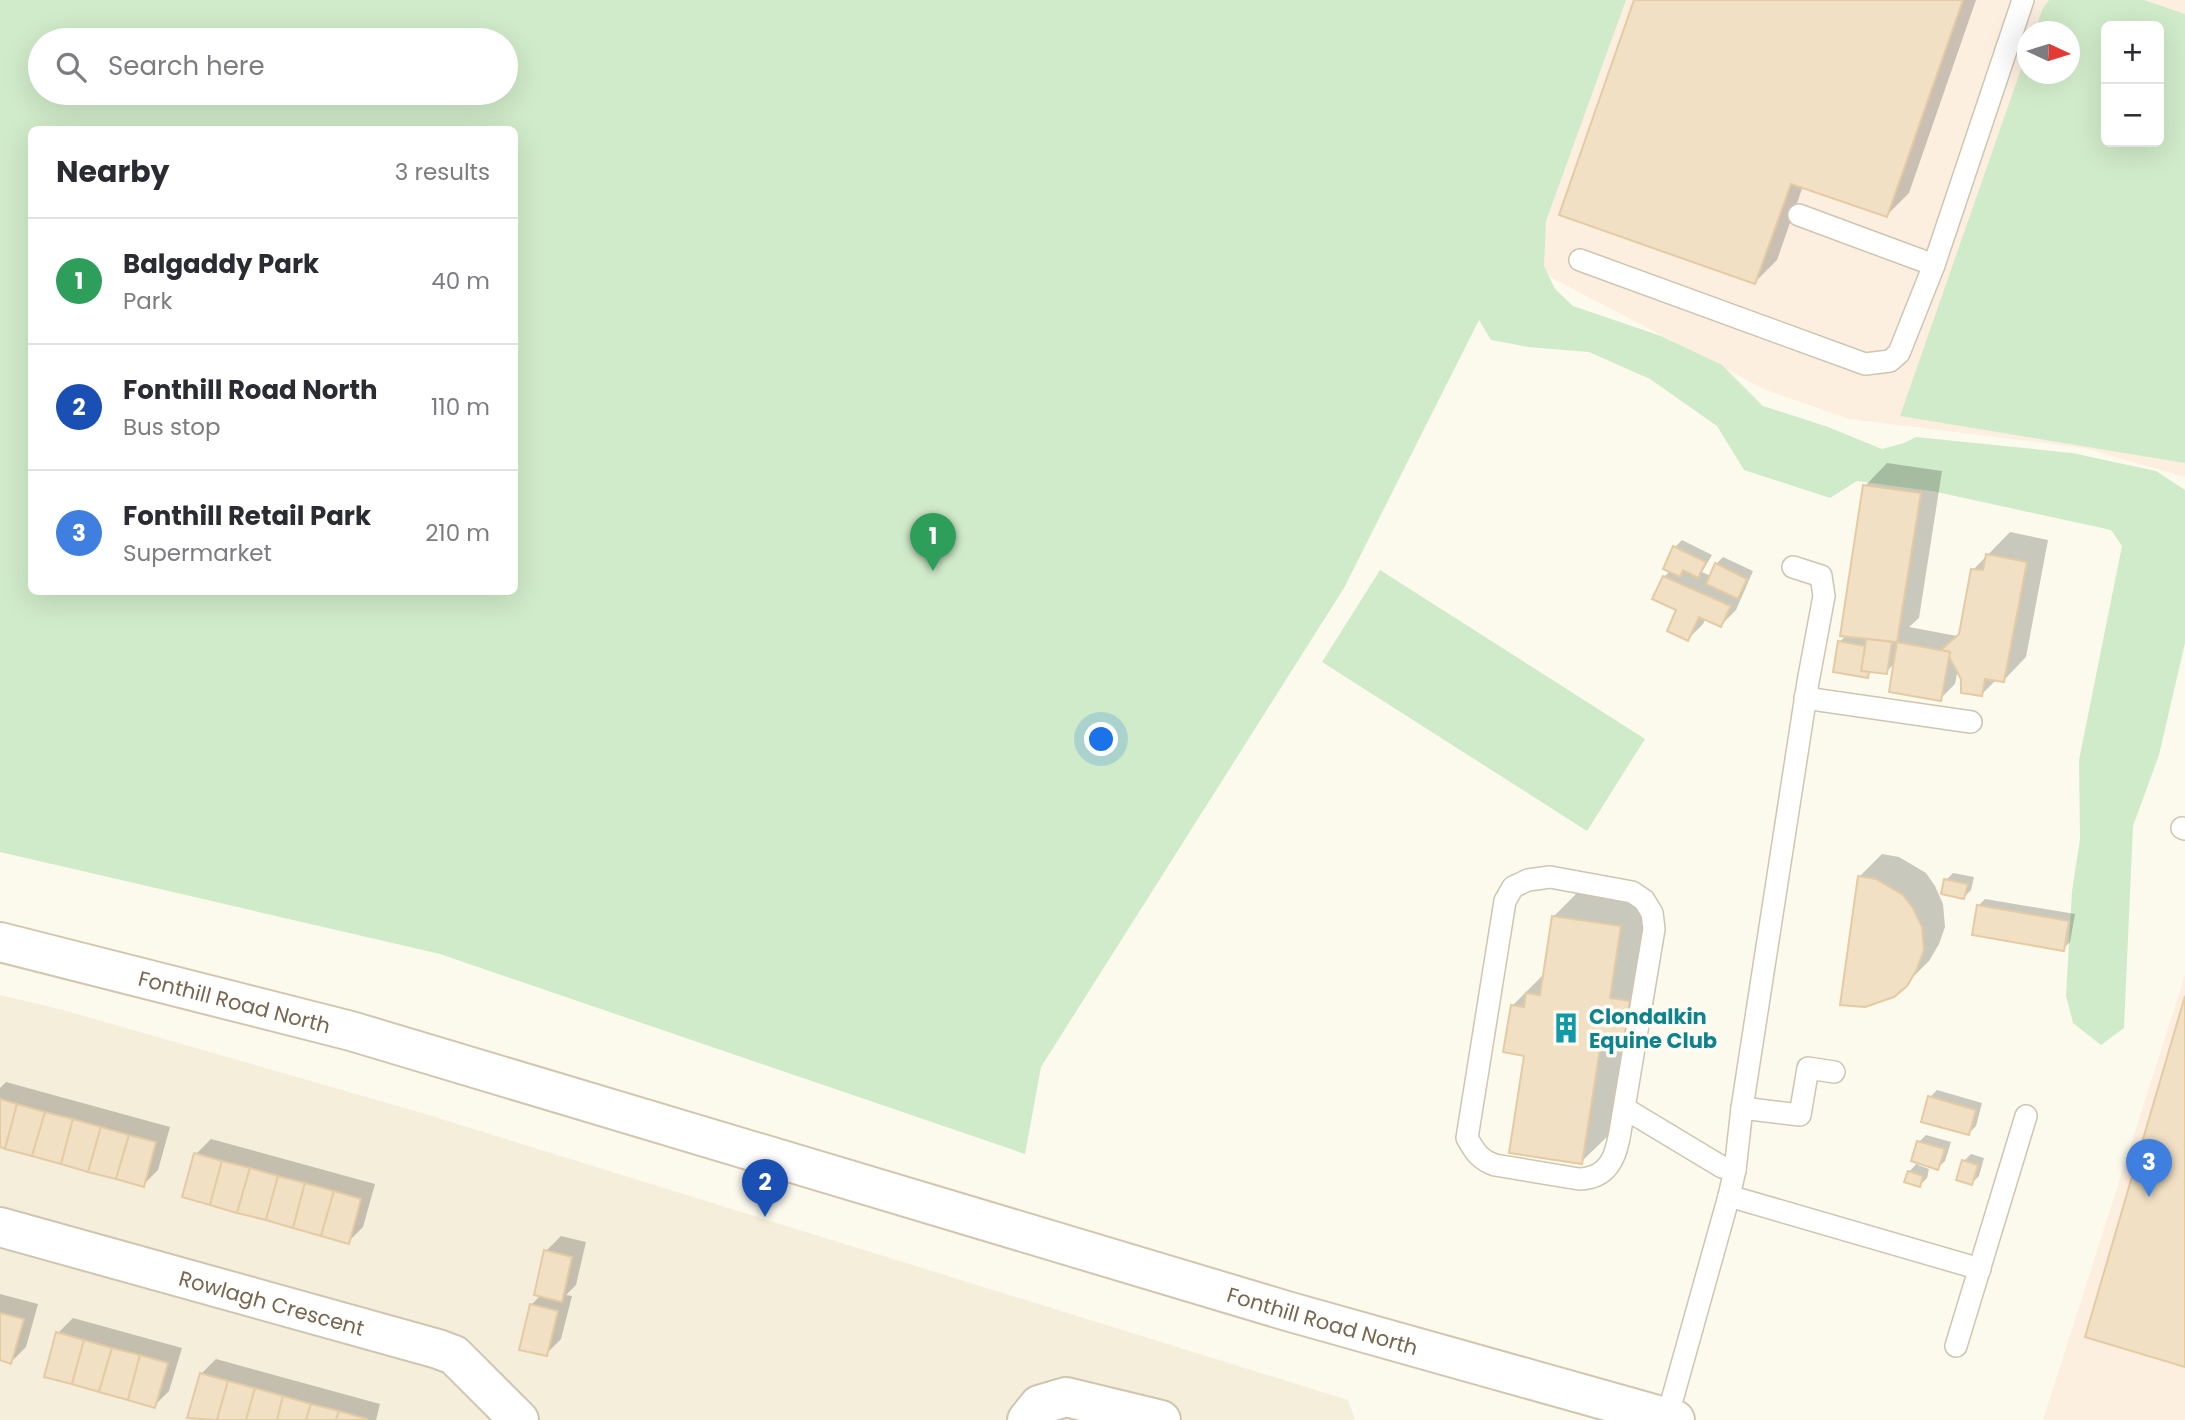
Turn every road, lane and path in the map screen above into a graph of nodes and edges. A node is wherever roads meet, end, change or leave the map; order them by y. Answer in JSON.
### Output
{"nodes":[{"id":1,"x":2022,"y":0,"type":"edge"},
{"id":2,"x":1799,"y":215,"type":"dead end"},
{"id":3,"x":1580,"y":260,"type":"dead end"},
{"id":4,"x":1934,"y":265,"type":"junction"},
{"id":5,"x":1793,"y":567,"type":"dead end"},
{"id":6,"x":1805,"y":698,"type":"junction"},
{"id":7,"x":1971,"y":722,"type":"dead end"},
{"id":8,"x":0,"y":942,"type":"edge"},
{"id":9,"x":1834,"y":1072,"type":"dead end"},
{"id":10,"x":1624,"y":1108,"type":"junction"},
{"id":11,"x":1742,"y":1108,"type":"junction"},
{"id":12,"x":2026,"y":1116,"type":"dead end"},
{"id":13,"x":1735,"y":1170,"type":"junction"},
{"id":14,"x":1730,"y":1196,"type":"junction"},
{"id":15,"x":0,"y":1227,"type":"edge"},
{"id":16,"x":1980,"y":1269,"type":"junction"},
{"id":17,"x":1956,"y":1346,"type":"dead end"},
{"id":18,"x":1671,"y":1419,"type":"edge"},
{"id":19,"x":519,"y":1420,"type":"edge"},
{"id":20,"x":1027,"y":1420,"type":"edge"},
{"id":21,"x":1161,"y":1420,"type":"edge"}],
"edges":[{"from":1,"to":4,"type":"lane"},
{"from":2,"to":4,"type":"lane"},
{"from":3,"to":4,"type":"lane"},
{"from":5,"to":6,"type":"lane"},
{"from":6,"to":7,"type":"lane"},
{"from":6,"to":11,"type":"lane"},
{"from":8,"to":18,"type":"main road","name":"Fonthill Road North"},
{"from":9,"to":11,"type":"lane"},
{"from":10,"to":10,"type":"lane"},
{"from":10,"to":13,"type":"lane"},
{"from":11,"to":13,"type":"lane"},
{"from":12,"to":16,"type":"lane"},
{"from":13,"to":14,"type":"lane"},
{"from":14,"to":16,"type":"lane"},
{"from":14,"to":18,"type":"lane"},
{"from":15,"to":19,"type":"main road","name":"Rowlagh Crescent"},
{"from":16,"to":17,"type":"lane"},
{"from":20,"to":21,"type":"main road"}]}
